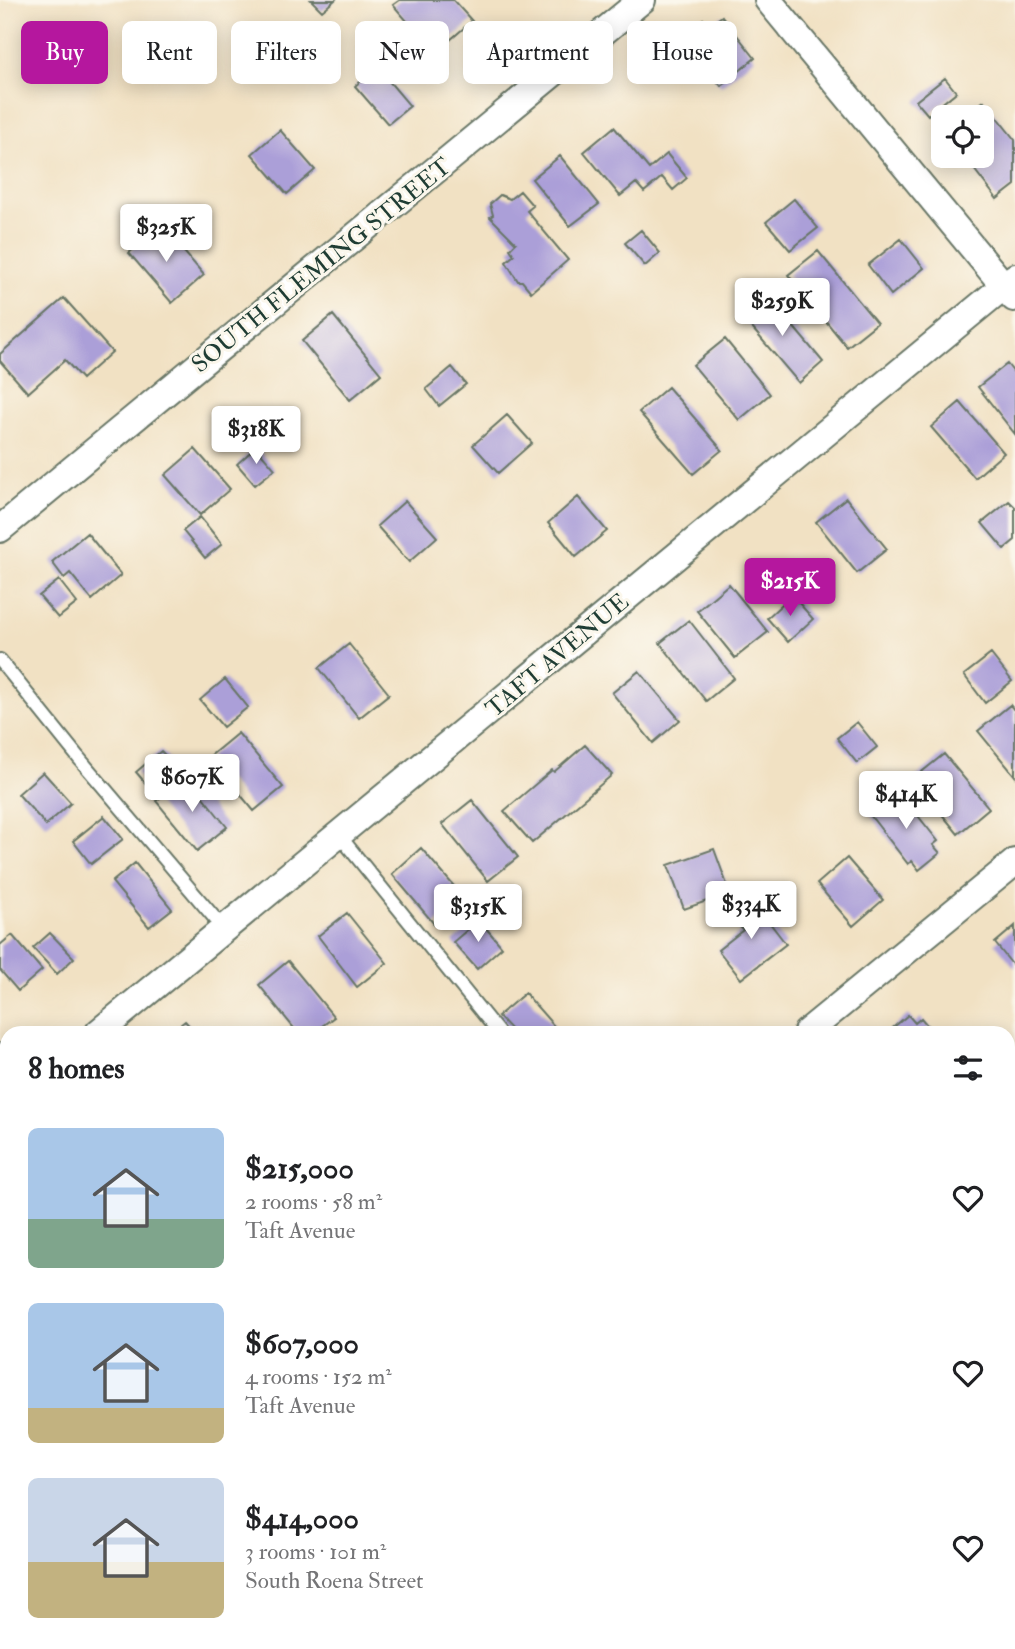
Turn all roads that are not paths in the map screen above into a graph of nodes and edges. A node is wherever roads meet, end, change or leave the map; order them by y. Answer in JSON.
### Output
{"nodes":[{"id":1,"x":642,"y":0,"type":"edge"},
{"id":2,"x":768,"y":0,"type":"edge"},
{"id":3,"x":1011,"y":288,"type":"edge"},
{"id":4,"x":0,"y":529,"type":"edge"},
{"id":5,"x":0,"y":660,"type":"edge"},
{"id":6,"x":339,"y":835,"type":"junction"},
{"id":7,"x":1015,"y":862,"type":"edge"},
{"id":8,"x":224,"y":929,"type":"junction"},
{"id":9,"x":106,"y":1026,"type":"edge"},
{"id":10,"x":493,"y":1026,"type":"edge"},
{"id":11,"x":814,"y":1026,"type":"edge"}],
"edges":[{"from":1,"to":4,"type":"street","name":"SOUTH FLEMING STREET"},
{"from":2,"to":3,"type":"street"},
{"from":3,"to":6,"type":"street","name":"TAFT AVENUE"},
{"from":5,"to":8,"type":"lane"},
{"from":6,"to":8,"type":"street","name":"TAFT AVENUE"},
{"from":6,"to":10,"type":"lane"},
{"from":7,"to":11,"type":"street"},
{"from":8,"to":9,"type":"street","name":"TAFT AVENUE"}]}
